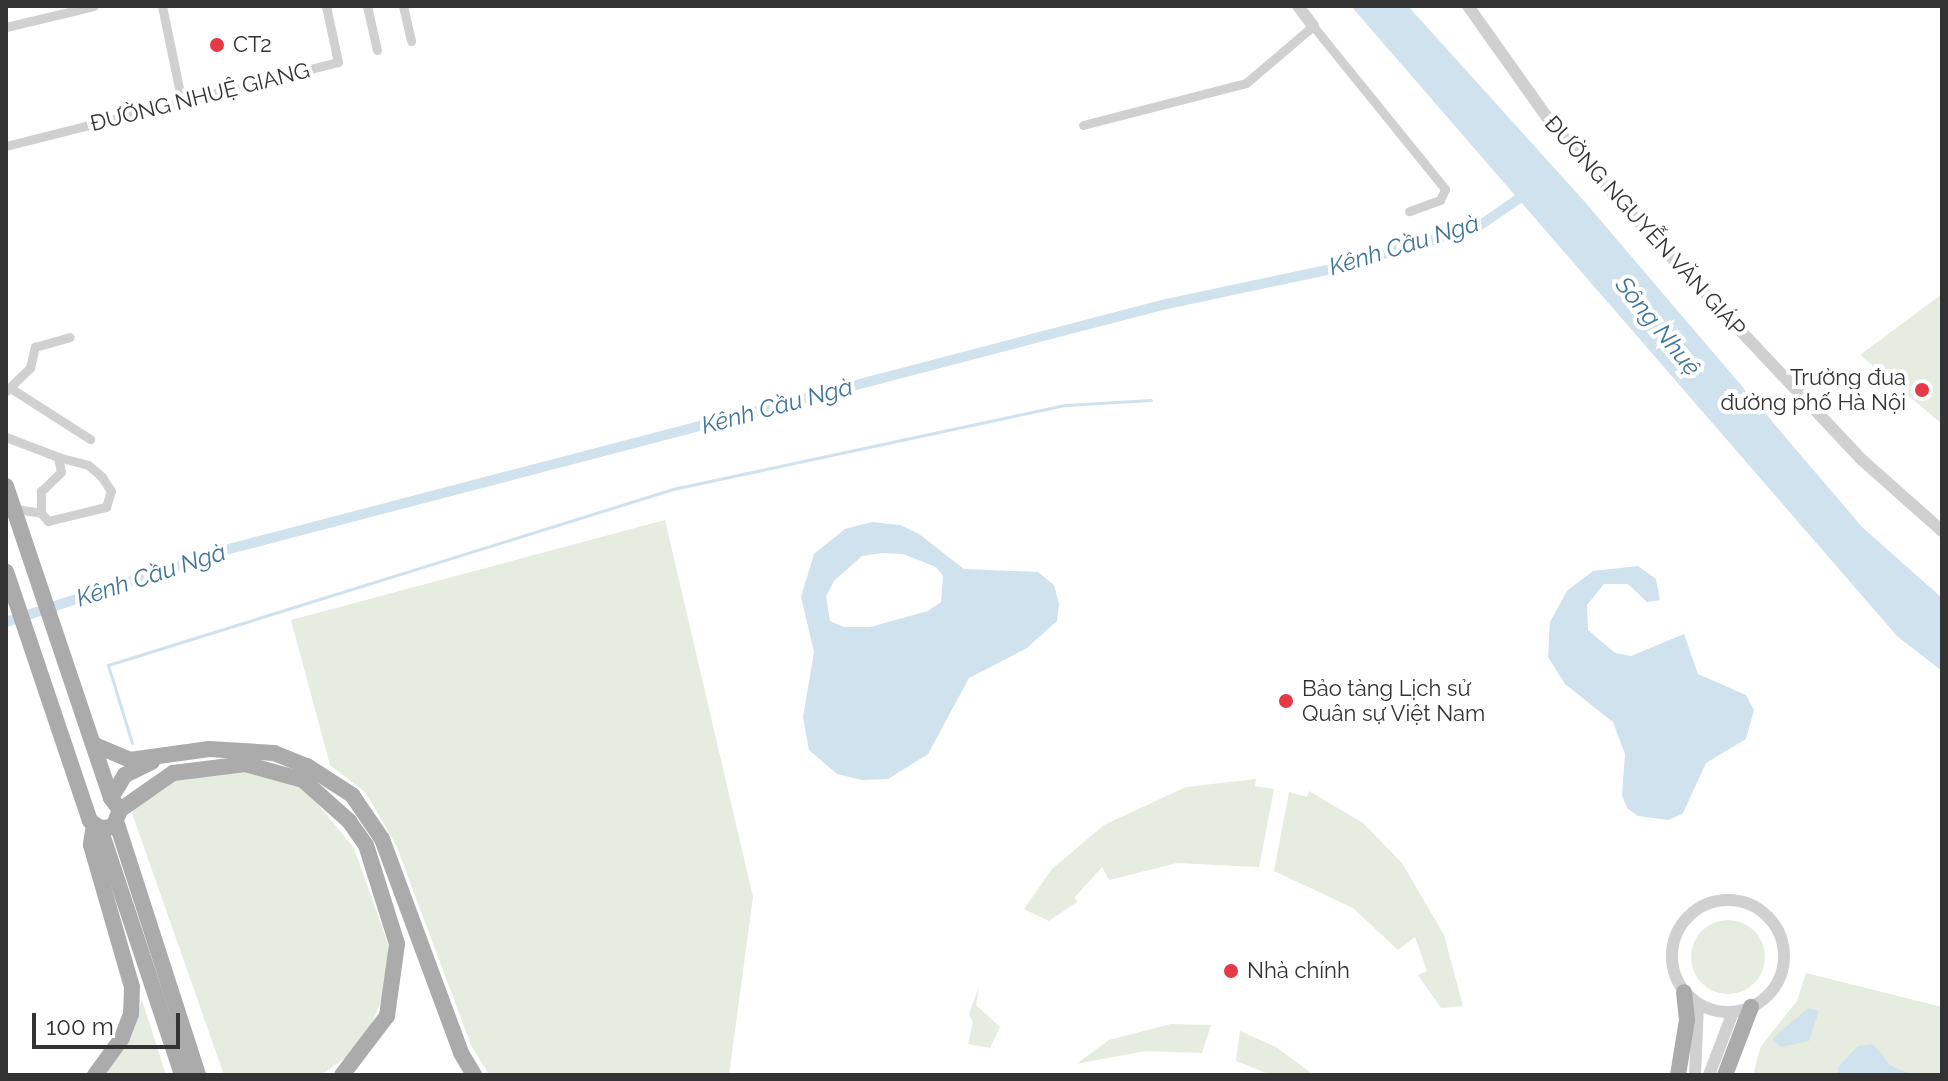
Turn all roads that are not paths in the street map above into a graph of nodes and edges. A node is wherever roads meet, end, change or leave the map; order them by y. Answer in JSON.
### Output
{"nodes":[{"id":1,"x":94,"y":6,"type":"edge"},
{"id":2,"x":162,"y":6,"type":"edge"},
{"id":3,"x":326,"y":6,"type":"edge"},
{"id":4,"x":367,"y":6,"type":"edge"},
{"id":5,"x":403,"y":6,"type":"edge"},
{"id":6,"x":1298,"y":6,"type":"edge"},
{"id":7,"x":1468,"y":6,"type":"edge"},
{"id":8,"x":1313,"y":26,"type":"junction"},
{"id":9,"x":6,"y":27,"type":"edge"},
{"id":10,"x":411,"y":41,"type":"dead end"},
{"id":11,"x":377,"y":50,"type":"dead end"},
{"id":12,"x":182,"y":103,"type":"junction"},
{"id":13,"x":1083,"y":125,"type":"dead end"},
{"id":14,"x":6,"y":146,"type":"edge"},
{"id":15,"x":1409,"y":211,"type":"dead end"},
{"id":16,"x":70,"y":337,"type":"dead end"},
{"id":17,"x":9,"y":390,"type":"edge"},
{"id":18,"x":6,"y":437,"type":"edge"},
{"id":19,"x":90,"y":439,"type":"dead end"},
{"id":20,"x":58,"y":457,"type":"junction"},
{"id":21,"x":6,"y":486,"type":"edge"},
{"id":22,"x":16,"y":509,"type":"junction"},
{"id":23,"x":41,"y":513,"type":"junction"},
{"id":24,"x":1942,"y":531,"type":"edge"},
{"id":25,"x":6,"y":572,"type":"edge"},
{"id":26,"x":95,"y":745,"type":"junction"},
{"id":27,"x":160,"y":758,"type":"junction"},
{"id":28,"x":89,"y":807,"type":"junction"},
{"id":29,"x":118,"y":818,"type":"junction"},
{"id":30,"x":97,"y":827,"type":"junction"},
{"id":31,"x":1684,"y":992,"type":"junction"},
{"id":32,"x":1698,"y":1004,"type":"junction"},
{"id":33,"x":1751,"y":1007,"type":"junction"},
{"id":34,"x":1733,"y":1012,"type":"junction"},
{"id":35,"x":95,"y":1075,"type":"edge"},
{"id":36,"x":182,"y":1075,"type":"edge"},
{"id":37,"x":198,"y":1075,"type":"edge"},
{"id":38,"x":342,"y":1075,"type":"edge"},
{"id":39,"x":474,"y":1075,"type":"edge"},
{"id":40,"x":1678,"y":1075,"type":"edge"},
{"id":41,"x":1695,"y":1075,"type":"edge"},
{"id":42,"x":1709,"y":1075,"type":"edge"},
{"id":43,"x":1725,"y":1075,"type":"edge"}],
"edges":[{"from":1,"to":9,"type":"street"},
{"from":2,"to":12,"type":"street"},
{"from":3,"to":12,"type":"street","name":"ĐƯỜNG NHUỆ GIANG"},
{"from":4,"to":11,"type":"street"},
{"from":5,"to":10,"type":"street"},
{"from":6,"to":8,"type":"street"},
{"from":7,"to":24,"type":"street","name":"ĐƯỜNG NGUYỄN VĂN GIÁP"},
{"from":8,"to":13,"type":"street"},
{"from":8,"to":15,"type":"street"},
{"from":12,"to":14,"type":"street","name":"ĐƯỜNG NHUỆ GIANG"},
{"from":16,"to":17,"type":"street"},
{"from":17,"to":19,"type":"street"},
{"from":18,"to":20,"type":"street"},
{"from":20,"to":23,"type":"street"},
{"from":20,"to":23,"type":"street"},
{"from":21,"to":22,"type":"main road"},
{"from":22,"to":23,"type":"street"},
{"from":22,"to":26,"type":"main road"},
{"from":25,"to":28,"type":"main road"},
{"from":26,"to":27,"type":"main road"},
{"from":26,"to":29,"type":"main road"},
{"from":27,"to":29,"type":"main road"},
{"from":27,"to":39,"type":"main road"},
{"from":28,"to":29,"type":"main road"},
{"from":28,"to":30,"type":"main road"},
{"from":29,"to":30,"type":"main road"},
{"from":29,"to":37,"type":"main road"},
{"from":29,"to":38,"type":"main road"},
{"from":30,"to":35,"type":"main road"},
{"from":30,"to":36,"type":"main road"},
{"from":31,"to":32,"type":"street"},
{"from":31,"to":33,"type":"street"},
{"from":31,"to":40,"type":"main road"},
{"from":32,"to":34,"type":"street"},
{"from":32,"to":41,"type":"street"},
{"from":33,"to":34,"type":"street"},
{"from":33,"to":43,"type":"main road"},
{"from":34,"to":42,"type":"street"}]}
